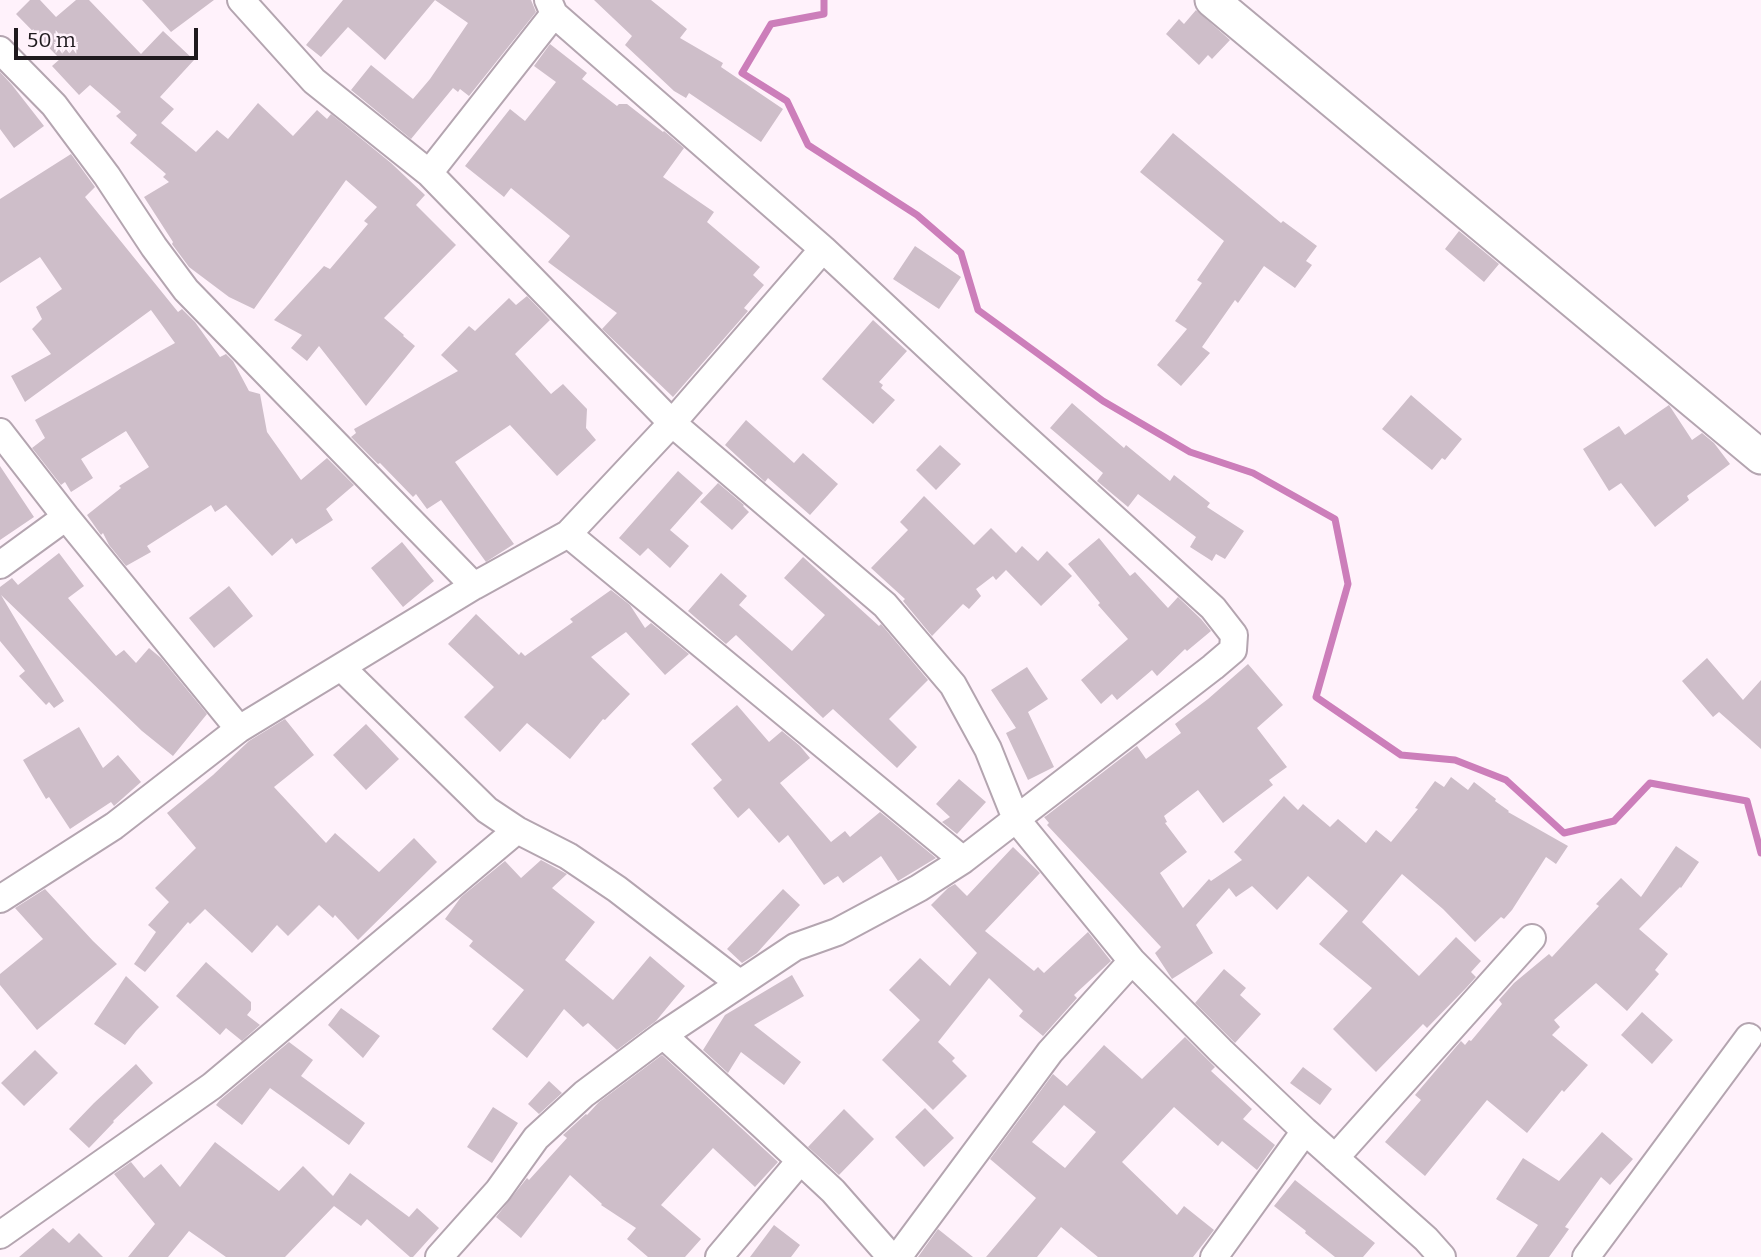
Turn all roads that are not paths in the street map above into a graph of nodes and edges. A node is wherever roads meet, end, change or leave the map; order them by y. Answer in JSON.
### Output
{"nodes":[{"id":1,"x":241,"y":0,"type":"edge"},
{"id":2,"x":1223,"y":4,"type":"edge"},
{"id":3,"x":551,"y":7,"type":"edge"},
{"id":4,"x":0,"y":50,"type":"edge"},
{"id":5,"x":429,"y":173,"type":"junction"},
{"id":6,"x":822,"y":249,"type":"junction"},
{"id":7,"x":672,"y":423,"type":"junction"},
{"id":8,"x":0,"y":432,"type":"edge"},
{"id":9,"x":1761,"y":457,"type":"edge"},
{"id":10,"x":66,"y":517,"type":"junction"},
{"id":11,"x":568,"y":534,"type":"junction"},
{"id":12,"x":0,"y":565,"type":"edge"},
{"id":13,"x":474,"y":586,"type":"junction"},
{"id":14,"x":341,"y":667,"type":"junction"},
{"id":15,"x":239,"y":729,"type":"junction"},
{"id":16,"x":1016,"y":819,"type":"junction"},
{"id":17,"x":517,"y":830,"type":"junction"},
{"id":18,"x":962,"y":860,"type":"junction"},
{"id":19,"x":0,"y":899,"type":"edge"},
{"id":20,"x":1532,"y":938,"type":"dead end"},
{"id":21,"x":1132,"y":961,"type":"junction"},
{"id":22,"x":739,"y":983,"type":"junction"},
{"id":23,"x":663,"y":1035,"type":"junction"},
{"id":24,"x":1749,"y":1037,"type":"dead end"},
{"id":25,"x":1305,"y":1131,"type":"junction"},
{"id":26,"x":1335,"y":1158,"type":"junction"},
{"id":27,"x":800,"y":1161,"type":"junction"},
{"id":28,"x":0,"y":1235,"type":"edge"},
{"id":29,"x":439,"y":1257,"type":"edge"},
{"id":30,"x":719,"y":1257,"type":"edge"},
{"id":31,"x":891,"y":1257,"type":"edge"},
{"id":32,"x":898,"y":1257,"type":"edge"},
{"id":33,"x":1214,"y":1257,"type":"edge"},
{"id":34,"x":1442,"y":1257,"type":"edge"},
{"id":35,"x":1586,"y":1257,"type":"edge"}],
"edges":[{"from":1,"to":5,"type":"street"},
{"from":2,"to":9,"type":"street"},
{"from":3,"to":5,"type":"street"},
{"from":3,"to":6,"type":"street"},
{"from":4,"to":13,"type":"street"},
{"from":5,"to":7,"type":"street"},
{"from":6,"to":7,"type":"street"},
{"from":6,"to":16,"type":"street"},
{"from":7,"to":11,"type":"street"},
{"from":7,"to":16,"type":"street"},
{"from":8,"to":10,"type":"street"},
{"from":10,"to":12,"type":"street"},
{"from":10,"to":15,"type":"street"},
{"from":11,"to":13,"type":"street"},
{"from":11,"to":18,"type":"street"},
{"from":13,"to":14,"type":"street"},
{"from":14,"to":15,"type":"street"},
{"from":14,"to":17,"type":"street"},
{"from":15,"to":19,"type":"street"},
{"from":16,"to":18,"type":"street"},
{"from":16,"to":21,"type":"street"},
{"from":17,"to":22,"type":"street"},
{"from":17,"to":28,"type":"street"},
{"from":18,"to":22,"type":"street"},
{"from":20,"to":26,"type":"street"},
{"from":21,"to":25,"type":"street"},
{"from":21,"to":32,"type":"street"},
{"from":22,"to":23,"type":"street"},
{"from":23,"to":27,"type":"street"},
{"from":23,"to":29,"type":"street"},
{"from":24,"to":35,"type":"street"},
{"from":25,"to":26,"type":"street"},
{"from":25,"to":33,"type":"street"},
{"from":26,"to":34,"type":"street"},
{"from":27,"to":30,"type":"street"},
{"from":27,"to":31,"type":"street"}]}
